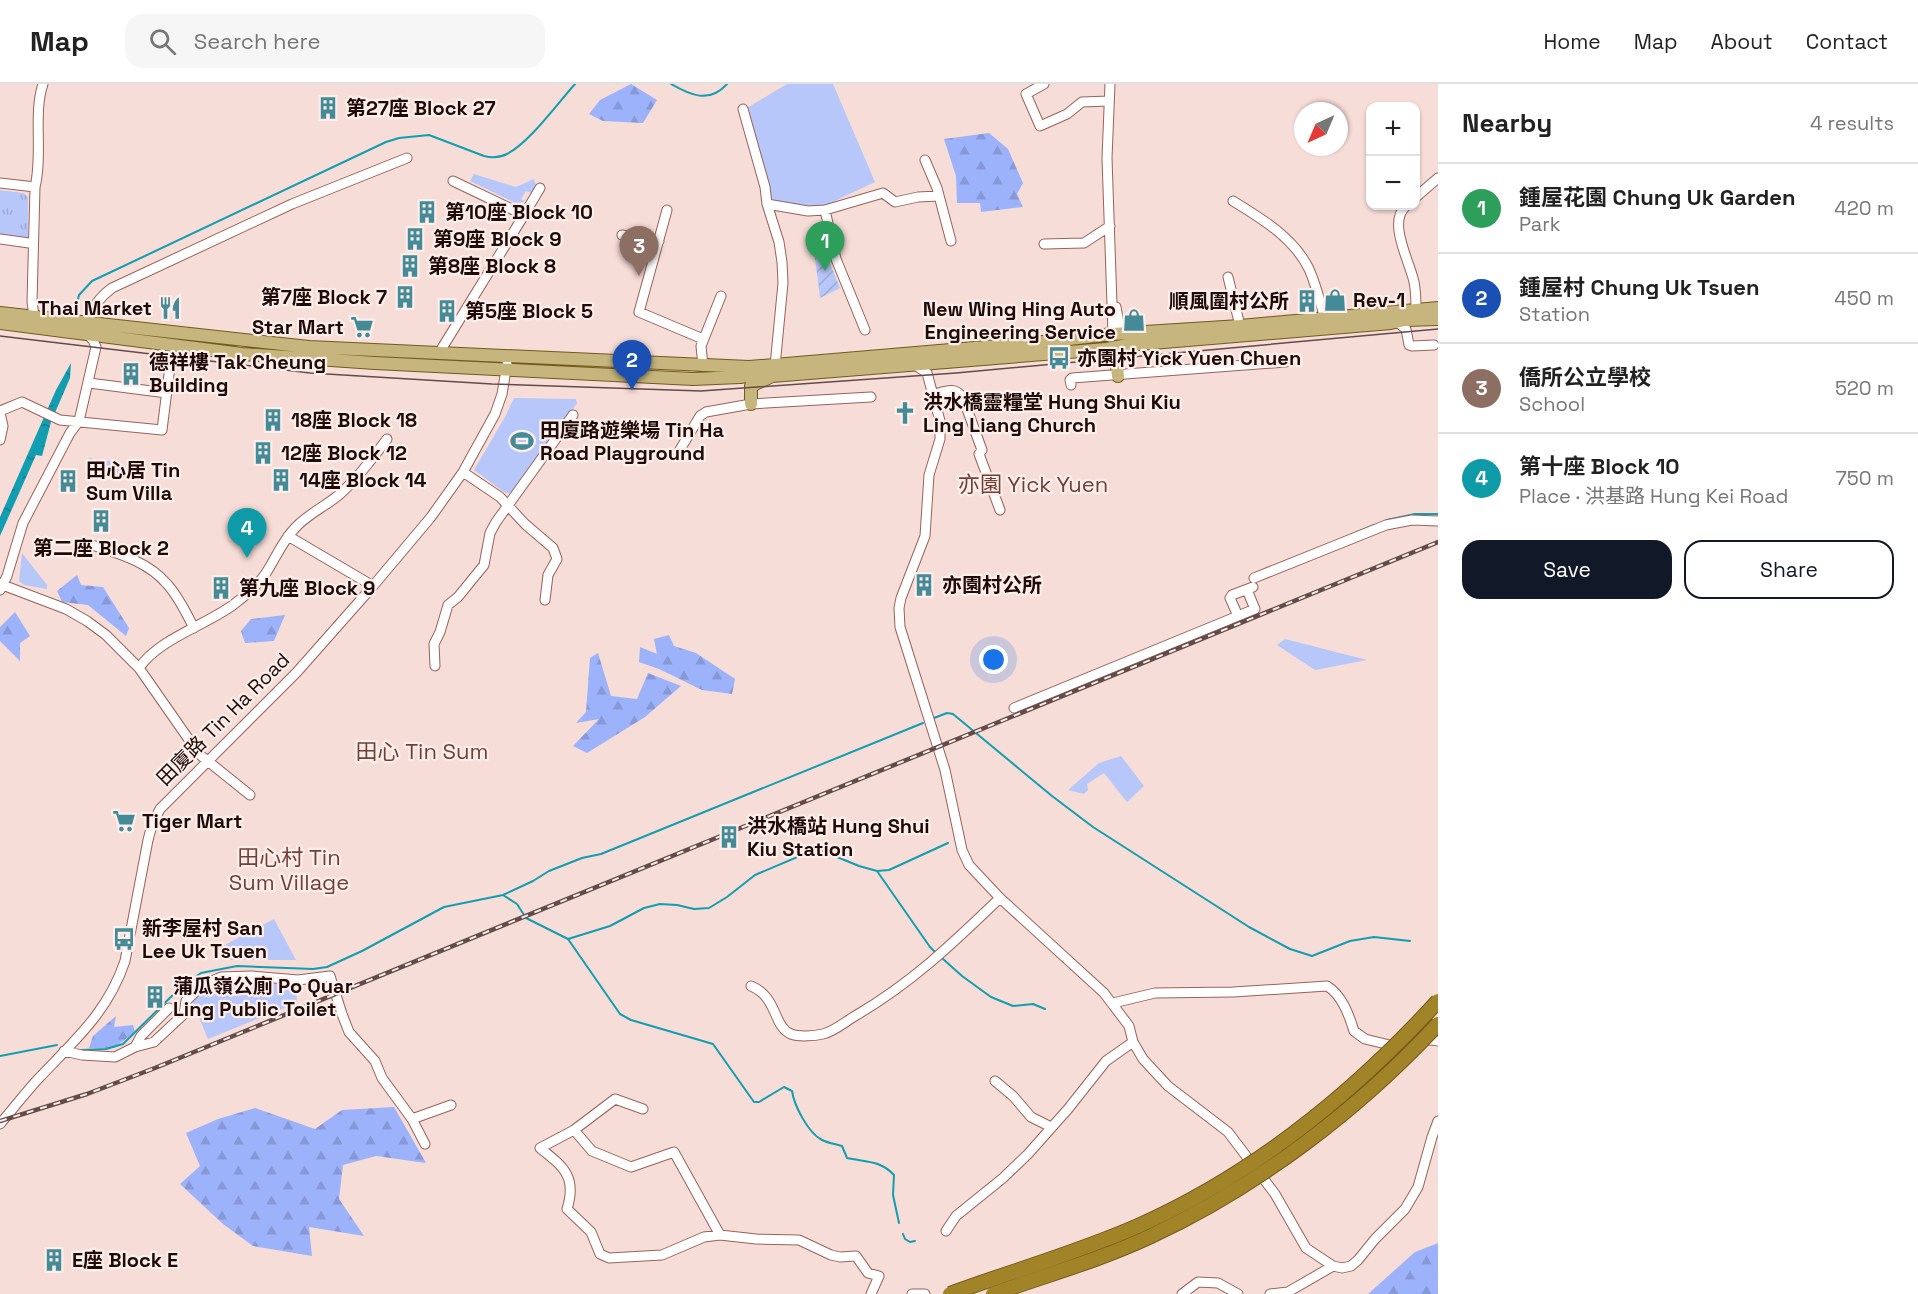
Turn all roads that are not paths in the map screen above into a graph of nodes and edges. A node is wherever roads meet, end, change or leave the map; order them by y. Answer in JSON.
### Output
{"nodes":[{"id":1,"x":42,"y":84,"type":"edge"},
{"id":2,"x":1044,"y":84,"type":"edge"},
{"id":3,"x":1110,"y":84,"type":"edge"},
{"id":4,"x":1109,"y":101,"type":"junction"},
{"id":5,"x":743,"y":109,"type":"dead end"},
{"id":6,"x":407,"y":158,"type":"dead end"},
{"id":7,"x":925,"y":160,"type":"dead end"},
{"id":8,"x":1438,"y":178,"type":"edge"},
{"id":9,"x":453,"y":181,"type":"dead end"},
{"id":10,"x":0,"y":183,"type":"edge"},
{"id":11,"x":34,"y":187,"type":"junction"},
{"id":12,"x":540,"y":188,"type":"dead end"},
{"id":13,"x":1420,"y":194,"type":"edge"},
{"id":14,"x":939,"y":196,"type":"junction"},
{"id":15,"x":1233,"y":201,"type":"dead end"},
{"id":16,"x":767,"y":204,"type":"junction"},
{"id":17,"x":667,"y":210,"type":"dead end"},
{"id":18,"x":825,"y":210,"type":"junction"},
{"id":19,"x":1402,"y":210,"type":"edge"},
{"id":20,"x":524,"y":215,"type":"junction"},
{"id":21,"x":1110,"y":226,"type":"junction"},
{"id":22,"x":622,"y":234,"type":"dead end"},
{"id":23,"x":0,"y":239,"type":"edge"},
{"id":24,"x":658,"y":241,"type":"junction"},
{"id":25,"x":951,"y":241,"type":"dead end"},
{"id":26,"x":29,"y":243,"type":"dead end"},
{"id":27,"x":1044,"y":244,"type":"dead end"},
{"id":28,"x":1228,"y":277,"type":"dead end"},
{"id":29,"x":721,"y":296,"type":"dead end"},
{"id":30,"x":1438,"y":308,"type":"edge"},
{"id":31,"x":0,"y":312,"type":"edge"},
{"id":32,"x":34,"y":316,"type":"junction"},
{"id":33,"x":1438,"y":319,"type":"edge"},
{"id":34,"x":1408,"y":321,"type":"junction"},
{"id":35,"x":0,"y":322,"type":"edge"},
{"id":36,"x":1327,"y":323,"type":"junction"},
{"id":37,"x":20,"y":326,"type":"junction"},
{"id":38,"x":1240,"y":326,"type":"junction"},
{"id":39,"x":87,"y":328,"type":"junction"},
{"id":40,"x":60,"y":330,"type":"junction"},
{"id":41,"x":866,"y":330,"type":"dead end"},
{"id":42,"x":118,"y":339,"type":"junction"},
{"id":43,"x":703,"y":339,"type":"junction"},
{"id":44,"x":1118,"y":344,"type":"junction"},
{"id":45,"x":1434,"y":345,"type":"dead end"},
{"id":46,"x":96,"y":347,"type":"junction"},
{"id":47,"x":439,"y":353,"type":"junction"},
{"id":48,"x":508,"y":356,"type":"junction"},
{"id":49,"x":946,"y":362,"type":"junction"},
{"id":50,"x":1286,"y":362,"type":"dead end"},
{"id":51,"x":913,"y":364,"type":"junction"},
{"id":52,"x":170,"y":368,"type":"dead end"},
{"id":53,"x":506,"y":369,"type":"junction"},
{"id":54,"x":771,"y":371,"type":"junction"},
{"id":55,"x":704,"y":372,"type":"junction"},
{"id":56,"x":927,"y":373,"type":"junction"},
{"id":57,"x":1118,"y":376,"type":"junction"},
{"id":58,"x":740,"y":377,"type":"junction"},
{"id":59,"x":89,"y":383,"type":"junction"},
{"id":60,"x":1071,"y":385,"type":"dead end"},
{"id":61,"x":751,"y":386,"type":"junction"},
{"id":62,"x":167,"y":393,"type":"junction"},
{"id":63,"x":931,"y":395,"type":"junction"},
{"id":64,"x":871,"y":397,"type":"dead end"},
{"id":65,"x":751,"y":404,"type":"junction"},
{"id":66,"x":0,"y":412,"type":"edge"},
{"id":67,"x":573,"y":415,"type":"dead end"},
{"id":68,"x":80,"y":421,"type":"junction"},
{"id":69,"x":387,"y":439,"type":"dead end"},
{"id":70,"x":0,"y":440,"type":"edge"},
{"id":71,"x":678,"y":453,"type":"dead end"},
{"id":72,"x":463,"y":472,"type":"junction"},
{"id":73,"x":507,"y":507,"type":"junction"},
{"id":74,"x":1000,"y":510,"type":"dead end"},
{"id":75,"x":1438,"y":521,"type":"edge"},
{"id":76,"x":288,"y":536,"type":"junction"},
{"id":77,"x":83,"y":542,"type":"dead end"},
{"id":78,"x":1251,"y":585,"type":"junction"},
{"id":79,"x":373,"y":586,"type":"junction"},
{"id":80,"x":1,"y":587,"type":"edge"},
{"id":81,"x":545,"y":600,"type":"dead end"},
{"id":82,"x":1238,"y":616,"type":"junction"},
{"id":83,"x":194,"y":628,"type":"junction"},
{"id":84,"x":435,"y":666,"type":"dead end"},
{"id":85,"x":139,"y":668,"type":"junction"},
{"id":86,"x":1014,"y":708,"type":"dead end"},
{"id":87,"x":207,"y":761,"type":"junction"},
{"id":88,"x":250,"y":795,"type":"dead end"},
{"id":89,"x":1000,"y":898,"type":"junction"},
{"id":90,"x":751,"y":986,"type":"dead end"},
{"id":91,"x":1438,"y":1001,"type":"edge"},
{"id":92,"x":1113,"y":1003,"type":"junction"},
{"id":93,"x":169,"y":1008,"type":"dead end"},
{"id":94,"x":1438,"y":1024,"type":"edge"},
{"id":95,"x":1438,"y":1041,"type":"edge"},
{"id":96,"x":1132,"y":1042,"type":"junction"},
{"id":97,"x":135,"y":1047,"type":"junction"},
{"id":98,"x":67,"y":1049,"type":"junction"},
{"id":99,"x":995,"y":1081,"type":"dead end"},
{"id":100,"x":451,"y":1105,"type":"dead end"},
{"id":101,"x":643,"y":1108,"type":"dead end"},
{"id":102,"x":412,"y":1119,"type":"junction"},
{"id":103,"x":1438,"y":1121,"type":"edge"},
{"id":104,"x":0,"y":1124,"type":"edge"},
{"id":105,"x":1051,"y":1128,"type":"junction"},
{"id":106,"x":574,"y":1130,"type":"junction"},
{"id":107,"x":425,"y":1144,"type":"dead end"},
{"id":108,"x":946,"y":1231,"type":"dead end"},
{"id":109,"x":720,"y":1235,"type":"junction"},
{"id":110,"x":1333,"y":1266,"type":"junction"},
{"id":111,"x":871,"y":1294,"type":"edge"},
{"id":112,"x":912,"y":1294,"type":"edge"},
{"id":113,"x":925,"y":1294,"type":"edge"},
{"id":114,"x":950,"y":1294,"type":"edge"},
{"id":115,"x":993,"y":1294,"type":"edge"},
{"id":116,"x":1182,"y":1294,"type":"edge"},
{"id":117,"x":1238,"y":1294,"type":"edge"},
{"id":118,"x":1270,"y":1294,"type":"edge"}],
"edges":[{"from":1,"to":11,"type":"street"},
{"from":2,"to":4,"type":"street"},
{"from":3,"to":4,"type":"street"},
{"from":4,"to":21,"type":"street"},
{"from":5,"to":16,"type":"street"},
{"from":6,"to":39,"type":"street"},
{"from":7,"to":14,"type":"street"},
{"from":8,"to":13,"type":"street"},
{"from":9,"to":20,"type":"street"},
{"from":10,"to":11,"type":"street"},
{"from":11,"to":32,"type":"street"},
{"from":12,"to":20,"type":"street"},
{"from":14,"to":18,"type":"street"},
{"from":14,"to":25,"type":"street"},
{"from":15,"to":36,"type":"street"},
{"from":16,"to":18,"type":"street"},
{"from":16,"to":54,"type":"street"},
{"from":17,"to":24,"type":"street"},
{"from":18,"to":41,"type":"street"},
{"from":19,"to":34,"type":"street"},
{"from":20,"to":47,"type":"street"},
{"from":21,"to":27,"type":"street"},
{"from":21,"to":44,"type":"street"},
{"from":22,"to":24,"type":"street"},
{"from":23,"to":26,"type":"street"},
{"from":24,"to":43,"type":"street"},
{"from":28,"to":38,"type":"street"},
{"from":29,"to":43,"type":"street"},
{"from":30,"to":34,"type":"main road"},
{"from":31,"to":32,"type":"main road"},
{"from":32,"to":37,"type":"main road"},
{"from":32,"to":39,"type":"main road"},
{"from":32,"to":40,"type":"main road"},
{"from":33,"to":34,"type":"main road"},
{"from":34,"to":36,"type":"main road"},
{"from":34,"to":36,"type":"main road"},
{"from":34,"to":45,"type":"street"},
{"from":35,"to":37,"type":"main road"},
{"from":36,"to":38,"type":"main road"},
{"from":36,"to":44,"type":"main road"},
{"from":37,"to":40,"type":"main road"},
{"from":38,"to":44,"type":"main road"},
{"from":39,"to":40,"type":"main road"},
{"from":39,"to":42,"type":"main road"},
{"from":39,"to":46,"type":"street"},
{"from":39,"to":47,"type":"main road"},
{"from":42,"to":46,"type":"street"},
{"from":42,"to":53,"type":"main road"},
{"from":43,"to":55,"type":"street"},
{"from":44,"to":49,"type":"main road"},
{"from":44,"to":54,"type":"main road"},
{"from":44,"to":57,"type":"main road"},
{"from":46,"to":59,"type":"street"},
{"from":47,"to":48,"type":"main road"},
{"from":48,"to":53,"type":"street","name":"田廈路 Tin Ha Road"},
{"from":48,"to":55,"type":"main road"},
{"from":49,"to":51,"type":"main road"},
{"from":49,"to":56,"type":"street"},
{"from":50,"to":57,"type":"street"},
{"from":51,"to":54,"type":"main road"},
{"from":51,"to":56,"type":"street"},
{"from":52,"to":62,"type":"street"},
{"from":53,"to":55,"type":"main road"},
{"from":53,"to":72,"type":"street","name":"田廈路 Tin Ha Road"},
{"from":54,"to":55,"type":"main road"},
{"from":54,"to":58,"type":"main road"},
{"from":54,"to":61,"type":"main road"},
{"from":55,"to":58,"type":"main road"},
{"from":56,"to":63,"type":"street"},
{"from":57,"to":60,"type":"street"},
{"from":58,"to":61,"type":"main road"},
{"from":59,"to":62,"type":"street"},
{"from":59,"to":68,"type":"street"},
{"from":61,"to":65,"type":"main road"},
{"from":62,"to":68,"type":"street"},
{"from":63,"to":74,"type":"street"},
{"from":63,"to":89,"type":"street"},
{"from":64,"to":65,"type":"street"},
{"from":65,"to":71,"type":"street"},
{"from":66,"to":68,"type":"street"},
{"from":66,"to":70,"type":"street"},
{"from":67,"to":73,"type":"street"},
{"from":68,"to":80,"type":"street"},
{"from":69,"to":76,"type":"street"},
{"from":72,"to":73,"type":"street"},
{"from":72,"to":79,"type":"street","name":"田廈路 Tin Ha Road"},
{"from":73,"to":81,"type":"street"},
{"from":73,"to":84,"type":"street"},
{"from":75,"to":78,"type":"street"},
{"from":76,"to":79,"type":"street"},
{"from":76,"to":83,"type":"street"},
{"from":77,"to":83,"type":"street"},
{"from":78,"to":82,"type":"street"},
{"from":78,"to":82,"type":"street"},
{"from":79,"to":87,"type":"street","name":"田廈路 Tin Ha Road"},
{"from":80,"to":85,"type":"street"},
{"from":82,"to":86,"type":"street"},
{"from":83,"to":85,"type":"street"},
{"from":85,"to":87,"type":"street"},
{"from":87,"to":88,"type":"street"},
{"from":87,"to":98,"type":"street","name":"田廈路 Tin Ha Road"},
{"from":89,"to":90,"type":"street"},
{"from":89,"to":92,"type":"street"},
{"from":91,"to":114,"type":"highway","bridge":true},
{"from":92,"to":95,"type":"street"},
{"from":92,"to":96,"type":"street"},
{"from":93,"to":97,"type":"street"},
{"from":94,"to":115,"type":"highway","bridge":true},
{"from":96,"to":105,"type":"street"},
{"from":96,"to":110,"type":"street"},
{"from":97,"to":98,"type":"street"},
{"from":97,"to":102,"type":"street"},
{"from":98,"to":104,"type":"street","name":"田廈路 Tin Ha Road"},
{"from":99,"to":105,"type":"street"},
{"from":100,"to":102,"type":"street"},
{"from":101,"to":106,"type":"street"},
{"from":102,"to":107,"type":"street"},
{"from":103,"to":110,"type":"street"},
{"from":105,"to":108,"type":"street"},
{"from":106,"to":109,"type":"street"},
{"from":106,"to":109,"type":"street"},
{"from":109,"to":111,"type":"street"},
{"from":110,"to":118,"type":"street"},
{"from":112,"to":113,"type":"street"},
{"from":116,"to":117,"type":"street"}]}
